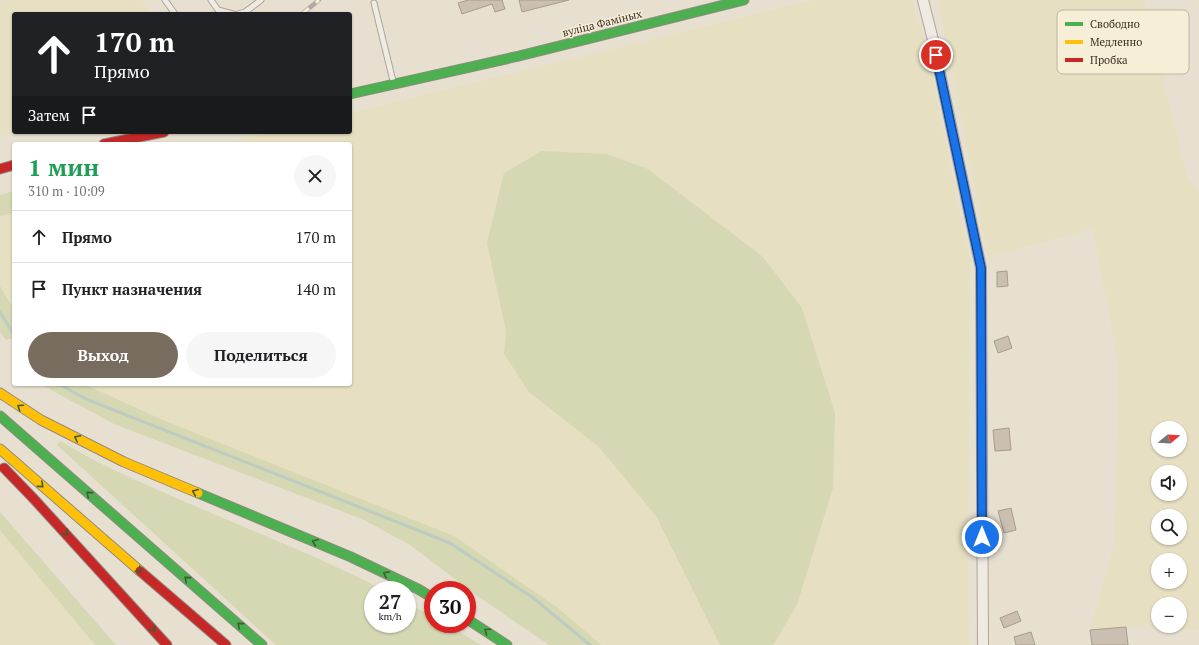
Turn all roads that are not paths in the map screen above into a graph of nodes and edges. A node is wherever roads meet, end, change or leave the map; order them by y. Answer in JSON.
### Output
{"nodes":[{"id":1,"x":165,"y":0,"type":"edge"},
{"id":2,"x":210,"y":0,"type":"edge"},
{"id":3,"x":261,"y":0,"type":"edge"},
{"id":4,"x":744,"y":0,"type":"edge"},
{"id":5,"x":923,"y":0,"type":"edge"},
{"id":6,"x":374,"y":3,"type":"dead end"},
{"id":7,"x":174,"y":12,"type":"edge"},
{"id":8,"x":226,"y":12,"type":"edge"},
{"id":9,"x":246,"y":12,"type":"edge"},
{"id":10,"x":394,"y":84,"type":"junction"},
{"id":11,"x":352,"y":94,"type":"edge"},
{"id":12,"x":154,"y":134,"type":"edge"},
{"id":13,"x":114,"y":142,"type":"edge"},
{"id":14,"x":12,"y":166,"type":"edge"},
{"id":15,"x":0,"y":169,"type":"edge"},
{"id":16,"x":0,"y":393,"type":"edge"},
{"id":17,"x":0,"y":416,"type":"edge"},
{"id":18,"x":0,"y":449,"type":"edge"},
{"id":19,"x":0,"y":464,"type":"edge"},
{"id":20,"x":424,"y":593,"type":"edge"},
{"id":21,"x":476,"y":624,"type":"edge"},
{"id":22,"x":167,"y":645,"type":"edge"},
{"id":23,"x":226,"y":645,"type":"edge"},
{"id":24,"x":262,"y":645,"type":"edge"},
{"id":25,"x":507,"y":645,"type":"edge"},
{"id":26,"x":983,"y":645,"type":"edge"}],
"edges":[{"from":1,"to":7,"type":"lane"},
{"from":2,"to":8,"type":"lane"},
{"from":3,"to":9,"type":"lane"},
{"from":4,"to":10,"type":"main road","name":"вуліца Фаміных"},
{"from":5,"to":26,"type":"street"},
{"from":6,"to":10,"type":"lane"},
{"from":10,"to":11,"type":"main road","name":"вуліца Фаміных"},
{"from":12,"to":13,"type":"main road"},
{"from":14,"to":15,"type":"main road"},
{"from":20,"to":16,"type":"main road","one_way":true},
{"from":24,"to":17,"type":"main road","one_way":true},
{"from":18,"to":23,"type":"main road","one_way":true},
{"from":19,"to":22,"type":"main road","one_way":true},
{"from":25,"to":21,"type":"main road","one_way":true}]}
